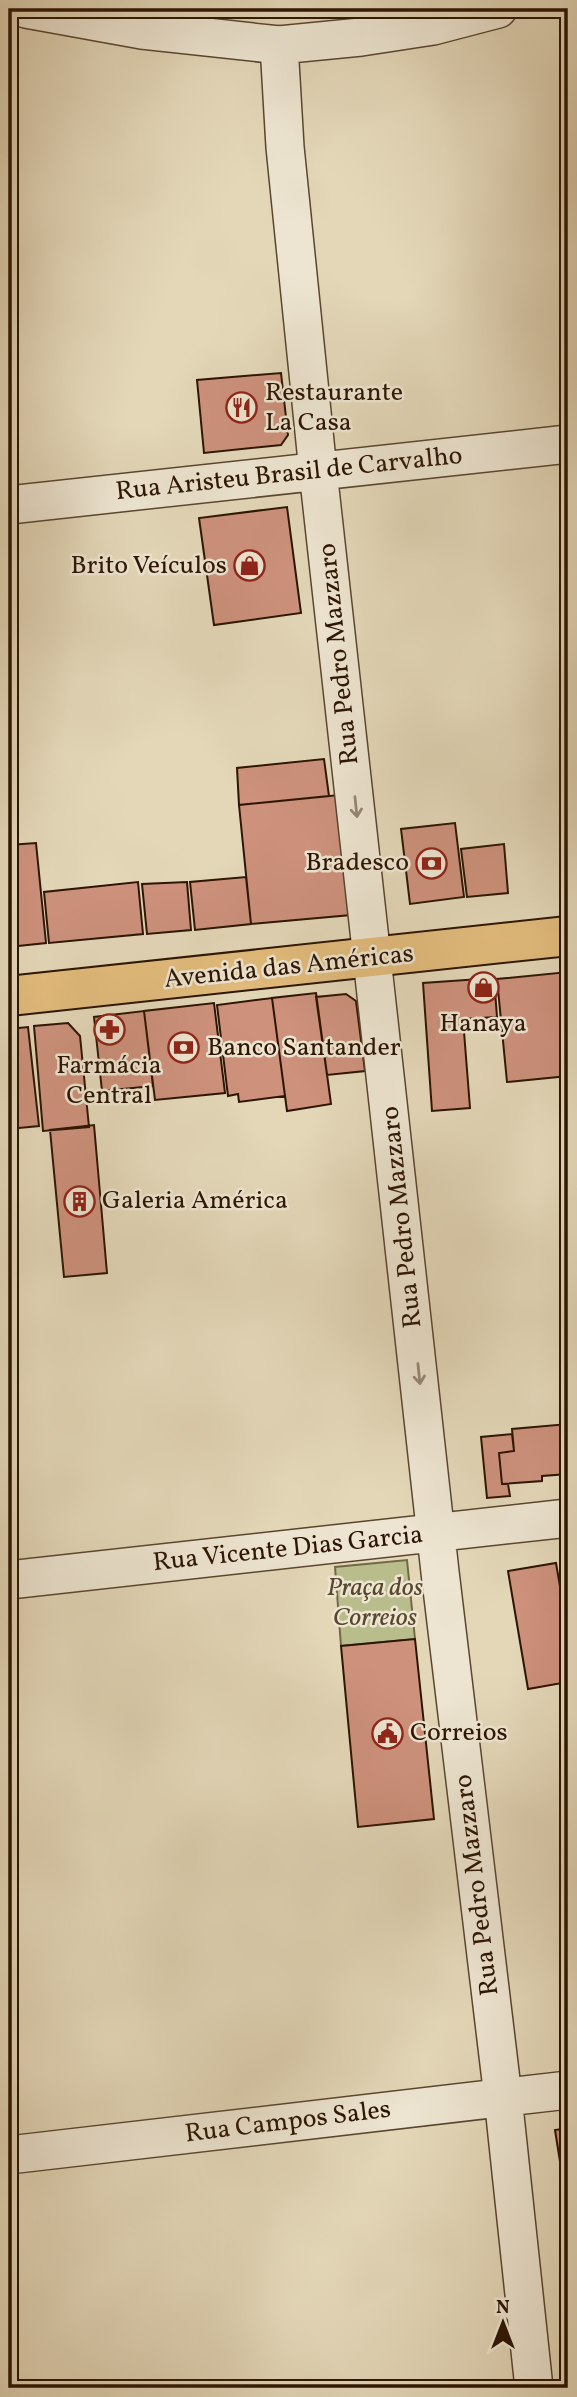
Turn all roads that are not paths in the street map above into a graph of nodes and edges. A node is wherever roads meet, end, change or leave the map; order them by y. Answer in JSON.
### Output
{"nodes":[{"id":1,"x":26,"y":9,"type":"edge"},
{"id":2,"x":498,"y":9,"type":"edge"},
{"id":3,"x":279,"y":45,"type":"junction"},
{"id":4,"x":568,"y":444,"type":"edge"},
{"id":5,"x":318,"y":471,"type":"junction"},
{"id":6,"x":9,"y":505,"type":"edge"},
{"id":7,"x":568,"y":936,"type":"edge"},
{"id":8,"x":373,"y":958,"type":"junction"},
{"id":9,"x":9,"y":996,"type":"edge"},
{"id":10,"x":568,"y":1518,"type":"edge"},
{"id":11,"x":436,"y":1532,"type":"junction"},
{"id":12,"x":9,"y":1580,"type":"edge"},
{"id":13,"x":568,"y":2090,"type":"edge"},
{"id":14,"x":503,"y":2097,"type":"junction"},
{"id":15,"x":9,"y":2155,"type":"edge"},
{"id":16,"x":534,"y":2388,"type":"edge"}],
"edges":[{"from":1,"to":3,"type":"street"},
{"from":2,"to":3,"type":"street"},
{"from":3,"to":5,"type":"street","name":"Rua Pedro Mazzaro"},
{"from":4,"to":5,"type":"street","name":"Rua Aristeu Brasil de Carvalho"},
{"from":5,"to":6,"type":"street","name":"Rua Aristeu Brasil de Carvalho"},
{"from":5,"to":8,"type":"street","name":"Rua Pedro Mazzaro","one_way":true},
{"from":7,"to":8,"type":"main road","name":"Avenida das Américas"},
{"from":8,"to":9,"type":"main road","name":"Avenida das Américas"},
{"from":8,"to":11,"type":"street","name":"Rua Pedro Mazzaro","one_way":true},
{"from":10,"to":11,"type":"street","name":"Rua Vicente Dias Garcia"},
{"from":11,"to":12,"type":"street","name":"Rua Vicente Dias Garcia"},
{"from":11,"to":14,"type":"street","name":"Rua Pedro Mazzaro"},
{"from":13,"to":14,"type":"street","name":"Rua Campos Sales"},
{"from":14,"to":15,"type":"street","name":"Rua Campos Sales"},
{"from":14,"to":16,"type":"street","name":"Rua Pedro Mazzaro"}]}
